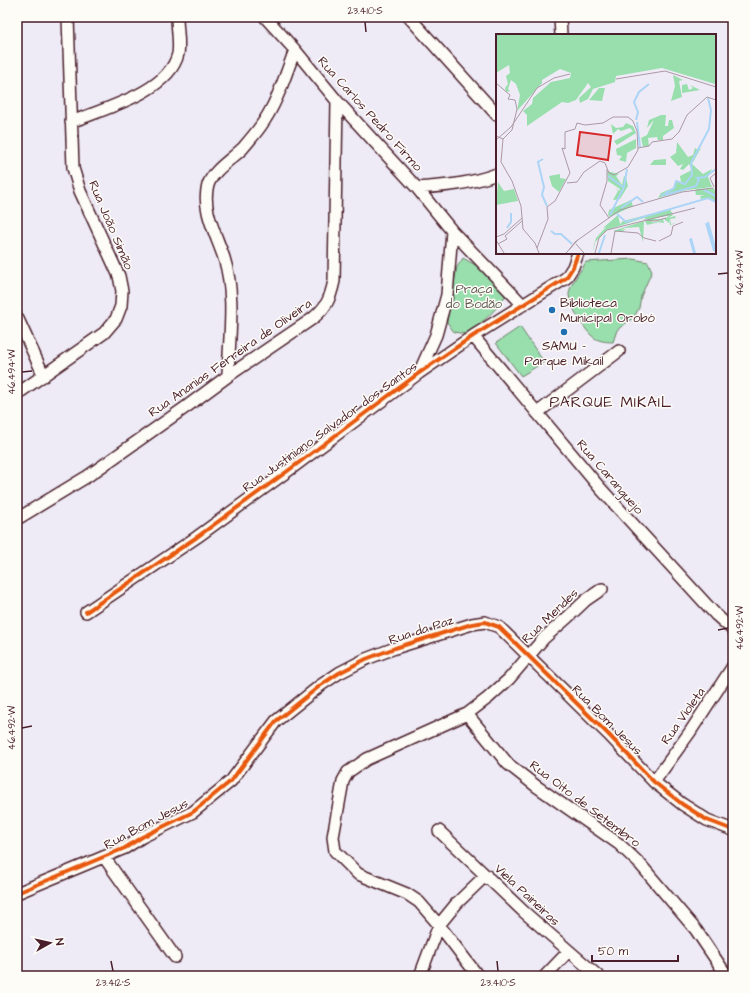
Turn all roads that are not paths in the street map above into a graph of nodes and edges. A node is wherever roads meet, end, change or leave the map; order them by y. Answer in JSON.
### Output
{"nodes":[{"id":1,"x":68,"y":17,"type":"edge"},
{"id":2,"x":177,"y":17,"type":"edge"},
{"id":3,"x":265,"y":17,"type":"edge"},
{"id":4,"x":409,"y":17,"type":"edge"},
{"id":5,"x":560,"y":17,"type":"edge"},
{"id":6,"x":561,"y":34,"type":"edge"},
{"id":7,"x":295,"y":50,"type":"junction"},
{"id":8,"x":337,"y":101,"type":"junction"},
{"id":9,"x":496,"y":114,"type":"edge"},
{"id":10,"x":71,"y":122,"type":"junction"},
{"id":11,"x":496,"y":174,"type":"edge"},
{"id":12,"x":417,"y":188,"type":"junction"},
{"id":13,"x":452,"y":231,"type":"junction"},
{"id":14,"x":578,"y":254,"type":"edge"},
{"id":15,"x":523,"y":305,"type":"junction"},
{"id":16,"x":17,"y":317,"type":"edge"},
{"id":17,"x":473,"y":336,"type":"junction"},
{"id":18,"x":618,"y":351,"type":"dead end"},
{"id":19,"x":419,"y":373,"type":"junction"},
{"id":20,"x":44,"y":376,"type":"junction"},
{"id":21,"x":228,"y":376,"type":"junction"},
{"id":22,"x":17,"y":394,"type":"edge"},
{"id":23,"x":537,"y":413,"type":"junction"},
{"id":24,"x":17,"y":519,"type":"edge"},
{"id":25,"x":602,"y":589,"type":"dead end"},
{"id":26,"x":86,"y":612,"type":"dead end"},
{"id":27,"x":472,"y":624,"type":"joint"},
{"id":28,"x":733,"y":630,"type":"edge"},
{"id":29,"x":529,"y":656,"type":"junction"},
{"id":30,"x":733,"y":666,"type":"edge"},
{"id":31,"x":467,"y":714,"type":"junction"},
{"id":32,"x":276,"y":722,"type":"joint"},
{"id":33,"x":654,"y":782,"type":"junction"},
{"id":34,"x":733,"y":830,"type":"edge"},
{"id":35,"x":439,"y":831,"type":"dead end"},
{"id":36,"x":104,"y":857,"type":"junction"},
{"id":37,"x":486,"y":875,"type":"junction"},
{"id":38,"x":17,"y":893,"type":"edge"},
{"id":39,"x":439,"y":925,"type":"junction"},
{"id":40,"x":568,"y":952,"type":"junction"},
{"id":41,"x":175,"y":957,"type":"dead end"},
{"id":42,"x":420,"y":976,"type":"edge"},
{"id":43,"x":478,"y":976,"type":"edge"},
{"id":44,"x":546,"y":976,"type":"edge"},
{"id":45,"x":598,"y":976,"type":"edge"},
{"id":46,"x":727,"y":976,"type":"edge"}],
"edges":[{"from":1,"to":10,"type":"street","name":"Rua João Simão"},
{"from":2,"to":10,"type":"street"},
{"from":3,"to":7,"type":"street","name":"Rua Carlos Pedro Firmo"},
{"from":4,"to":9,"type":"street"},
{"from":5,"to":6,"type":"street"},
{"from":7,"to":8,"type":"street","name":"Rua Carlos Pedro Firmo"},
{"from":7,"to":21,"type":"street"},
{"from":8,"to":12,"type":"street","name":"Rua Carlos Pedro Firmo"},
{"from":8,"to":21,"type":"street","name":"Rua Ananias Ferreira de Oliveira"},
{"from":10,"to":20,"type":"street","name":"Rua João Simão"},
{"from":11,"to":12,"type":"street"},
{"from":12,"to":13,"type":"street","name":"Rua Carlos Pedro Firmo"},
{"from":13,"to":15,"type":"street","name":"Rua Carlos Pedro Firmo"},
{"from":13,"to":19,"type":"street"},
{"from":14,"to":15,"type":"street","name":"Rua Justiniano Salvador dos Santos"},
{"from":15,"to":17,"type":"street","name":"Rua Justiniano Salvador dos Santos"},
{"from":16,"to":20,"type":"street"},
{"from":17,"to":19,"type":"street","name":"Rua Justiniano Salvador dos Santos"},
{"from":17,"to":23,"type":"street","name":"Rua Caranguejo"},
{"from":18,"to":23,"type":"street"},
{"from":19,"to":26,"type":"street","name":"Rua Justiniano Salvador dos Santos"},
{"from":20,"to":22,"type":"street","name":"Rua João Simão"},
{"from":21,"to":24,"type":"street","name":"Rua Ananias Ferreira de Oliveira"},
{"from":23,"to":28,"type":"street","name":"Rua Caranguejo"},
{"from":25,"to":29,"type":"street","name":"Rua Mendes"},
{"from":27,"to":29,"type":"street","name":"Rua Bom Jesus"},
{"from":27,"to":32,"type":"street","name":"Rua da Paz"},
{"from":29,"to":31,"type":"street","name":"Rua Mendes"},
{"from":29,"to":33,"type":"street","name":"Rua Bom Jesus"},
{"from":30,"to":33,"type":"street","name":"Rua Violeta"},
{"from":31,"to":39,"type":"street","name":"Rua Mendes"},
{"from":31,"to":46,"type":"street","name":"Rua Oito de Setembro"},
{"from":32,"to":36,"type":"street","name":"Rua Bom Jesus"},
{"from":33,"to":34,"type":"street","name":"Rua Bom Jesus"},
{"from":35,"to":37,"type":"street","name":"Viela Paineiras"},
{"from":36,"to":38,"type":"street","name":"Rua Bom Jesus"},
{"from":36,"to":41,"type":"street"},
{"from":37,"to":39,"type":"street"},
{"from":37,"to":40,"type":"street","name":"Viela Paineiras"},
{"from":39,"to":42,"type":"street"},
{"from":39,"to":43,"type":"street","name":"Rua Mendes"},
{"from":40,"to":44,"type":"street"},
{"from":40,"to":45,"type":"street","name":"Viela Paineiras"}]}
